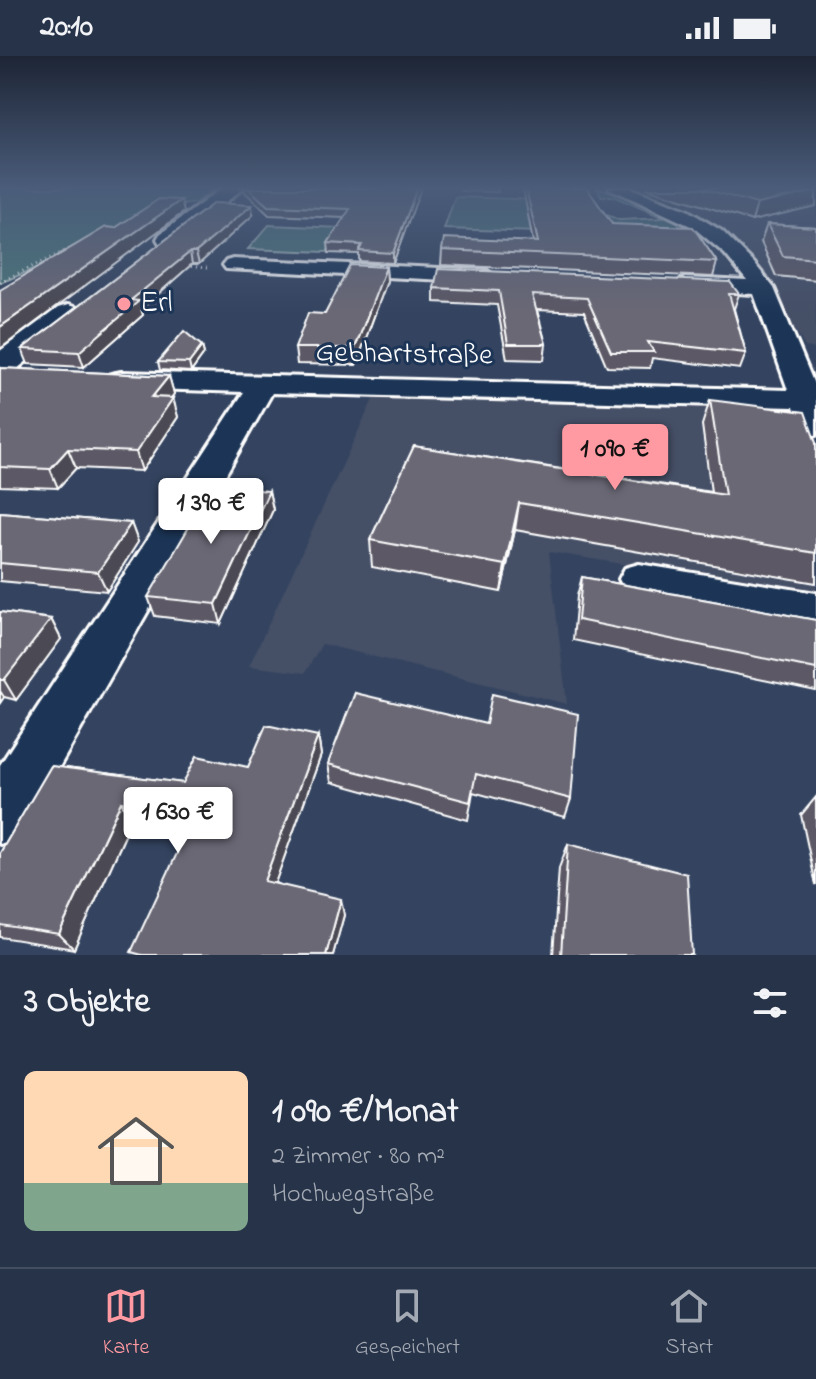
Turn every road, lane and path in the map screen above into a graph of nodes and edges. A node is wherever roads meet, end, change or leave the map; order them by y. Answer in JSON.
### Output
{"nodes":[{"id":1,"x":180,"y":230,"type":"edge"},
{"id":2,"x":709,"y":230,"type":"edge"},
{"id":3,"x":81,"y":242,"type":"edge"},
{"id":4,"x":149,"y":254,"type":"edge"},
{"id":5,"x":182,"y":266,"type":"edge"},
{"id":6,"x":223,"y":266,"type":"joint"},
{"id":7,"x":508,"y":277,"type":"edge"},
{"id":8,"x":0,"y":282,"type":"edge"},
{"id":9,"x":668,"y":283,"type":"edge"},
{"id":10,"x":763,"y":288,"type":"junction"},
{"id":11,"x":92,"y":296,"type":"edge"},
{"id":12,"x":0,"y":366,"type":"edge"},
{"id":13,"x":0,"y":374,"type":"edge"},
{"id":14,"x":30,"y":376,"type":"edge"},
{"id":15,"x":91,"y":378,"type":"edge"},
{"id":16,"x":262,"y":386,"type":"junction"},
{"id":17,"x":811,"y":412,"type":"edge"},
{"id":18,"x":639,"y":579,"type":"dead end"},
{"id":19,"x":816,"y":609,"type":"edge"},
{"id":20,"x":0,"y":816,"type":"edge"}],
"edges":[{"from":1,"to":4,"type":"street"},
{"from":2,"to":10,"type":"street"},
{"from":3,"to":8,"type":"path"},
{"from":5,"to":6,"type":"path"},
{"from":6,"to":7,"type":"street"},
{"from":9,"to":10,"type":"street"},
{"from":10,"to":17,"type":"street"},
{"from":11,"to":12,"type":"street"},
{"from":13,"to":14,"type":"street"},
{"from":15,"to":16,"type":"street","name":"Gebhartstraße"},
{"from":16,"to":17,"type":"street","name":"Gebhartstraße"},
{"from":16,"to":20,"type":"street"},
{"from":18,"to":19,"type":"street"}]}
